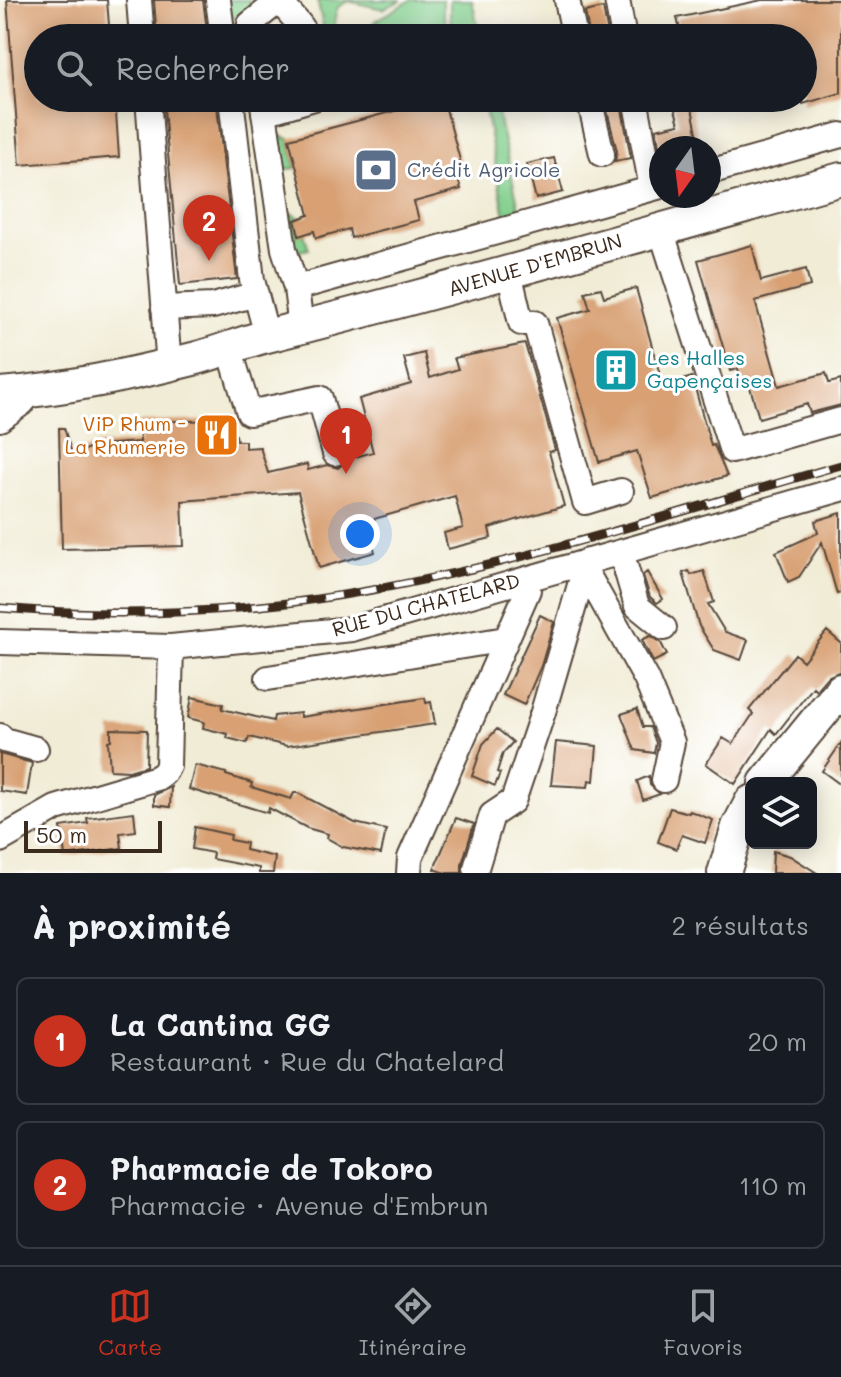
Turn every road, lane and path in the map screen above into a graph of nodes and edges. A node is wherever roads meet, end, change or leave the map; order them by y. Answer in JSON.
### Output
{"nodes":[{"id":1,"x":139,"y":0,"type":"edge"},
{"id":2,"x":218,"y":0,"type":"edge"},
{"id":3,"x":567,"y":0,"type":"edge"},
{"id":4,"x":617,"y":0,"type":"edge"},
{"id":5,"x":280,"y":1,"type":"edge"},
{"id":6,"x":141,"y":24,"type":"edge"},
{"id":7,"x":221,"y":24,"type":"edge"},
{"id":8,"x":250,"y":24,"type":"edge"},
{"id":9,"x":299,"y":24,"type":"edge"},
{"id":10,"x":572,"y":24,"type":"edge"},
{"id":11,"x":621,"y":24,"type":"edge"},
{"id":12,"x":149,"y":112,"type":"edge"},
{"id":13,"x":233,"y":112,"type":"edge"},
{"id":14,"x":264,"y":112,"type":"edge"},
{"id":15,"x":592,"y":112,"type":"edge"},
{"id":16,"x":638,"y":112,"type":"edge"},
{"id":17,"x":841,"y":135,"type":"edge"},
{"id":18,"x":811,"y":145,"type":"junction"},
{"id":19,"x":602,"y":154,"type":"dead end"},
{"id":20,"x":649,"y":157,"type":"edge"},
{"id":21,"x":721,"y":169,"type":"edge"},
{"id":22,"x":832,"y":182,"type":"edge"},
{"id":23,"x":649,"y":189,"type":"edge"},
{"id":24,"x":561,"y":214,"type":"junction"},
{"id":25,"x":661,"y":230,"type":"junction"},
{"id":26,"x":572,"y":255,"type":"junction"},
{"id":27,"x":509,"y":272,"type":"junction"},
{"id":28,"x":296,"y":288,"type":"junction"},
{"id":29,"x":256,"y":294,"type":"junction"},
{"id":30,"x":164,"y":308,"type":"junction"},
{"id":31,"x":301,"y":328,"type":"junction"},
{"id":32,"x":267,"y":336,"type":"junction"},
{"id":33,"x":229,"y":347,"type":"junction"},
{"id":34,"x":168,"y":354,"type":"junction"},
{"id":35,"x":0,"y":380,"type":"edge"},
{"id":36,"x":32,"y":391,"type":"junction"},
{"id":37,"x":0,"y":394,"type":"edge"},
{"id":38,"x":0,"y":419,"type":"edge"},
{"id":39,"x":841,"y":420,"type":"edge"},
{"id":40,"x":335,"y":453,"type":"dead end"},
{"id":41,"x":841,"y":489,"type":"edge"},
{"id":42,"x":621,"y":491,"type":"dead end"},
{"id":43,"x":621,"y":552,"type":"junction"},
{"id":44,"x":586,"y":565,"type":"junction"},
{"id":45,"x":527,"y":579,"type":"junction"},
{"id":46,"x":664,"y":628,"type":"dead end"},
{"id":47,"x":506,"y":639,"type":"junction"},
{"id":48,"x":0,"y":642,"type":"edge"},
{"id":49,"x":171,"y":647,"type":"junction"},
{"id":50,"x":268,"y":678,"type":"dead end"},
{"id":51,"x":841,"y":690,"type":"edge"},
{"id":52,"x":0,"y":736,"type":"edge"},
{"id":53,"x":36,"y":749,"type":"dead end"},
{"id":54,"x":770,"y":777,"type":"edge"},
{"id":55,"x":664,"y":780,"type":"dead end"},
{"id":56,"x":745,"y":814,"type":"edge"},
{"id":57,"x":0,"y":840,"type":"edge"},
{"id":58,"x":476,"y":868,"type":"dead end"},
{"id":59,"x":409,"y":873,"type":"edge"},
{"id":60,"x":724,"y":873,"type":"edge"}],
"edges":[{"from":1,"to":6,"type":"street"},
{"from":2,"to":7,"type":"street"},
{"from":3,"to":10,"type":"street"},
{"from":4,"to":11,"type":"street"},
{"from":5,"to":8,"type":"street"},
{"from":5,"to":9,"type":"street"},
{"from":12,"to":30,"type":"street"},
{"from":13,"to":29,"type":"street"},
{"from":14,"to":28,"type":"street"},
{"from":15,"to":19,"type":"street"},
{"from":16,"to":20,"type":"street"},
{"from":17,"to":18,"type":"street"},
{"from":18,"to":21,"type":"street"},
{"from":18,"to":22,"type":"street"},
{"from":22,"to":25,"type":"main road","name":"AVENUE D'EMBRUN"},
{"from":23,"to":24,"type":"street"},
{"from":24,"to":26,"type":"street"},
{"from":24,"to":28,"type":"street"},
{"from":25,"to":26,"type":"main road","name":"AVENUE D'EMBRUN"},
{"from":25,"to":39,"type":"street"},
{"from":26,"to":27,"type":"main road","name":"AVENUE D'EMBRUN"},
{"from":27,"to":31,"type":"main road","name":"AVENUE D'EMBRUN"},
{"from":27,"to":42,"type":"street"},
{"from":28,"to":31,"type":"street"},
{"from":29,"to":30,"type":"street"},
{"from":29,"to":32,"type":"street"},
{"from":30,"to":34,"type":"street"},
{"from":31,"to":32,"type":"main road","name":"AVENUE D'EMBRUN"},
{"from":32,"to":33,"type":"main road","name":"AVENUE D'EMBRUN"},
{"from":33,"to":34,"type":"main road","name":"AVENUE D'EMBRUN"},
{"from":33,"to":36,"type":"main road","name":"AVENUE D'EMBRUN"},
{"from":33,"to":40,"type":"street"},
{"from":34,"to":35,"type":"main road","name":"AVENUE D'EMBRUN"},
{"from":36,"to":37,"type":"main road","name":"AVENUE D'EMBRUN"},
{"from":36,"to":38,"type":"street"},
{"from":41,"to":43,"type":"street","name":"RUE DU CHATELARD"},
{"from":43,"to":44,"type":"street","name":"RUE DU CHATELARD"},
{"from":43,"to":46,"type":"street"},
{"from":44,"to":45,"type":"street","name":"RUE DU CHATELARD"},
{"from":44,"to":55,"type":"street"},
{"from":44,"to":58,"type":"street"},
{"from":45,"to":47,"type":"street"},
{"from":45,"to":49,"type":"street","name":"RUE DU CHATELARD"},
{"from":47,"to":50,"type":"street"},
{"from":47,"to":59,"type":"street"},
{"from":48,"to":49,"type":"street","name":"RUE DU CHATELARD"},
{"from":49,"to":57,"type":"street"},
{"from":51,"to":54,"type":"main road"},
{"from":52,"to":53,"type":"street"},
{"from":56,"to":60,"type":"main road"}]}
